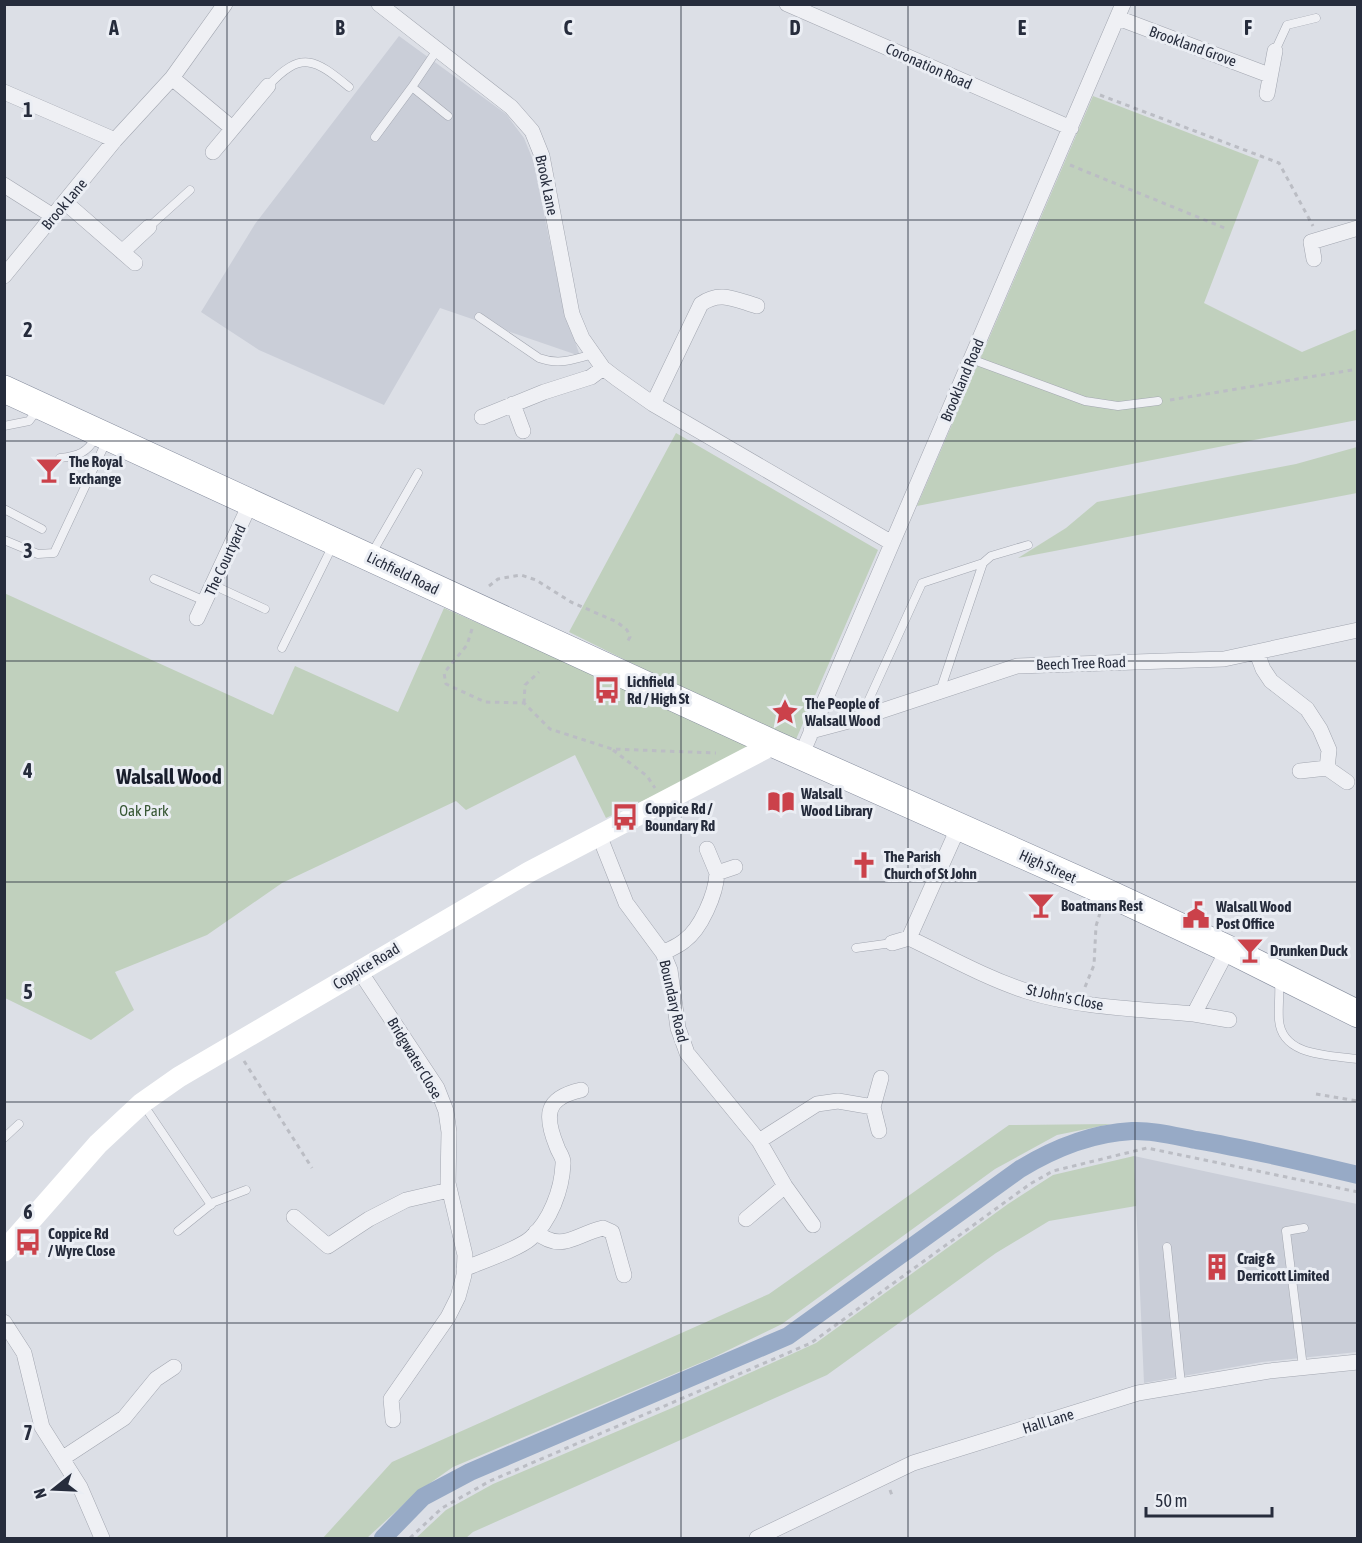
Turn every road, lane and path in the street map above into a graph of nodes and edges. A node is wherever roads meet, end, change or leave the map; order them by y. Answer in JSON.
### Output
{"nodes":[{"id":1,"x":379,"y":4,"type":"edge"},
{"id":2,"x":787,"y":4,"type":"edge"},
{"id":3,"x":217,"y":7,"type":"edge"},
{"id":4,"x":1121,"y":11,"type":"edge"},
{"id":5,"x":1316,"y":18,"type":"dead end"},
{"id":6,"x":437,"y":50,"type":"junction"},
{"id":7,"x":1275,"y":51,"type":"joint"},
{"id":8,"x":1269,"y":75,"type":"junction"},
{"id":9,"x":172,"y":78,"type":"junction"},
{"id":10,"x":268,"y":86,"type":"joint"},
{"id":11,"x":349,"y":87,"type":"dead end"},
{"id":12,"x":412,"y":87,"type":"junction"},
{"id":13,"x":1087,"y":90,"type":"junction"},
{"id":14,"x":4,"y":92,"type":"edge"},
{"id":15,"x":1267,"y":94,"type":"dead end"},
{"id":16,"x":448,"y":116,"type":"dead end"},
{"id":17,"x":232,"y":128,"type":"junction"},
{"id":18,"x":1071,"y":128,"type":"junction"},
{"id":19,"x":375,"y":136,"type":"dead end"},
{"id":20,"x":115,"y":140,"type":"junction"},
{"id":21,"x":213,"y":152,"type":"dead end"},
{"id":22,"x":1057,"y":159,"type":"junction"},
{"id":23,"x":4,"y":185,"type":"edge"},
{"id":24,"x":190,"y":190,"type":"dead end"},
{"id":25,"x":66,"y":203,"type":"junction"},
{"id":26,"x":53,"y":216,"type":"junction"},
{"id":27,"x":149,"y":227,"type":"joint"},
{"id":28,"x":1358,"y":228,"type":"edge"},
{"id":29,"x":1227,"y":229,"type":"dead end"},
{"id":30,"x":1320,"y":239,"type":"junction"},
{"id":31,"x":122,"y":252,"type":"junction"},
{"id":32,"x":1314,"y":259,"type":"dead end"},
{"id":33,"x":135,"y":263,"type":"dead end"},
{"id":34,"x":4,"y":276,"type":"edge"},
{"id":35,"x":757,"y":306,"type":"dead end"},
{"id":36,"x":479,"y":317,"type":"dead end"},
{"id":37,"x":593,"y":354,"type":"junction"},
{"id":38,"x":971,"y":359,"type":"junction"},
{"id":39,"x":603,"y":368,"type":"junction"},
{"id":40,"x":1358,"y":369,"type":"edge"},
{"id":41,"x":4,"y":389,"type":"edge"},
{"id":42,"x":1158,"y":401,"type":"joint"},
{"id":43,"x":513,"y":404,"type":"junction"},
{"id":44,"x":653,"y":404,"type":"junction"},
{"id":45,"x":41,"y":406,"type":"junction"},
{"id":46,"x":482,"y":417,"type":"dead end"},
{"id":47,"x":4,"y":426,"type":"edge"},
{"id":48,"x":523,"y":431,"type":"dead end"},
{"id":49,"x":104,"y":433,"type":"junction"},
{"id":50,"x":60,"y":458,"type":"dead end"},
{"id":51,"x":418,"y":473,"type":"dead end"},
{"id":52,"x":251,"y":502,"type":"junction"},
{"id":53,"x":4,"y":508,"type":"edge"},
{"id":54,"x":42,"y":529,"type":"dead end"},
{"id":55,"x":4,"y":540,"type":"edge"},
{"id":56,"x":336,"y":540,"type":"junction"},
{"id":57,"x":892,"y":543,"type":"junction"},
{"id":58,"x":1029,"y":546,"type":"dead end"},
{"id":59,"x":369,"y":557,"type":"junction"},
{"id":60,"x":983,"y":563,"type":"junction"},
{"id":61,"x":154,"y":579,"type":"dead end"},
{"id":62,"x":213,"y":585,"type":"junction"},
{"id":63,"x":481,"y":596,"type":"junction"},
{"id":64,"x":205,"y":601,"type":"junction"},
{"id":65,"x":265,"y":609,"type":"dead end"},
{"id":66,"x":197,"y":618,"type":"dead end"},
{"id":67,"x":1358,"y":630,"type":"edge"},
{"id":68,"x":626,"y":644,"type":"dead end"},
{"id":69,"x":282,"y":648,"type":"dead end"},
{"id":70,"x":1257,"y":653,"type":"junction"},
{"id":71,"x":539,"y":672,"type":"dead end"},
{"id":72,"x":940,"y":691,"type":"junction"},
{"id":73,"x":524,"y":703,"type":"junction"},
{"id":74,"x":860,"y":718,"type":"junction"},
{"id":75,"x":811,"y":731,"type":"junction"},
{"id":76,"x":774,"y":744,"type":"junction"},
{"id":77,"x":612,"y":749,"type":"junction"},
{"id":78,"x":801,"y":756,"type":"junction"},
{"id":79,"x":739,"y":764,"type":"junction"},
{"id":80,"x":1327,"y":768,"type":"junction"},
{"id":81,"x":1300,"y":771,"type":"dead end"},
{"id":82,"x":1347,"y":782,"type":"dead end"},
{"id":83,"x":666,"y":803,"type":"junction"},
{"id":84,"x":960,"y":826,"type":"junction"},
{"id":85,"x":599,"y":835,"type":"junction"},
{"id":86,"x":707,"y":849,"type":"dead end"},
{"id":87,"x":735,"y":867,"type":"dead end"},
{"id":88,"x":717,"y":873,"type":"junction"},
{"id":89,"x":1108,"y":893,"type":"junction"},
{"id":90,"x":909,"y":938,"type":"junction"},
{"id":91,"x":892,"y":942,"type":"joint"},
{"id":92,"x":856,"y":948,"type":"dead end"},
{"id":93,"x":1228,"y":949,"type":"junction"},
{"id":94,"x":663,"y":953,"type":"junction"},
{"id":95,"x":359,"y":970,"type":"junction"},
{"id":96,"x":1279,"y":974,"type":"junction"},
{"id":97,"x":1082,"y":1004,"type":"junction"},
{"id":98,"x":1357,"y":1012,"type":"edge"},
{"id":99,"x":1194,"y":1014,"type":"junction"},
{"id":100,"x":1230,"y":1020,"type":"dead end"},
{"id":101,"x":233,"y":1045,"type":"junction"},
{"id":102,"x":1358,"y":1059,"type":"edge"},
{"id":103,"x":881,"y":1078,"type":"dead end"},
{"id":104,"x":581,"y":1090,"type":"dead end"},
{"id":105,"x":1316,"y":1095,"type":"dead end"},
{"id":106,"x":1358,"y":1101,"type":"edge"},
{"id":107,"x":142,"y":1103,"type":"junction"},
{"id":108,"x":873,"y":1107,"type":"junction"},
{"id":109,"x":19,"y":1124,"type":"dead end"},
{"id":110,"x":879,"y":1131,"type":"dead end"},
{"id":111,"x":4,"y":1138,"type":"edge"},
{"id":112,"x":759,"y":1141,"type":"junction"},
{"id":113,"x":312,"y":1168,"type":"dead end"},
{"id":114,"x":784,"y":1186,"type":"junction"},
{"id":115,"x":246,"y":1190,"type":"dead end"},
{"id":116,"x":449,"y":1190,"type":"junction"},
{"id":117,"x":1358,"y":1192,"type":"edge"},
{"id":118,"x":211,"y":1205,"type":"junction"},
{"id":119,"x":294,"y":1217,"type":"dead end"},
{"id":120,"x":746,"y":1219,"type":"dead end"},
{"id":121,"x":813,"y":1225,"type":"dead end"},
{"id":122,"x":1304,"y":1228,"type":"dead end"},
{"id":123,"x":178,"y":1231,"type":"dead end"},
{"id":124,"x":536,"y":1232,"type":"junction"},
{"id":125,"x":7,"y":1242,"type":"edge"},
{"id":126,"x":1167,"y":1247,"type":"dead end"},
{"id":127,"x":464,"y":1269,"type":"junction"},
{"id":128,"x":624,"y":1275,"type":"dead end"},
{"id":129,"x":4,"y":1322,"type":"edge"},
{"id":130,"x":1358,"y":1362,"type":"edge"},
{"id":131,"x":174,"y":1367,"type":"dead end"},
{"id":132,"x":1303,"y":1367,"type":"junction"},
{"id":133,"x":1181,"y":1384,"type":"junction"},
{"id":134,"x":393,"y":1420,"type":"dead end"},
{"id":135,"x":63,"y":1458,"type":"junction"},
{"id":136,"x":102,"y":1539,"type":"edge"},
{"id":137,"x":410,"y":1539,"type":"edge"},
{"id":138,"x":757,"y":1539,"type":"edge"}],
"edges":[{"from":1,"to":6,"type":"street","name":"Brook Lane"},
{"from":2,"to":18,"type":"street","name":"Coronation Road"},
{"from":3,"to":9,"type":"street","name":"Brook Lane"},
{"from":4,"to":8,"type":"street","name":"Brookland Grove"},
{"from":4,"to":13,"type":"street","name":"Brookland Road"},
{"from":5,"to":7,"type":"lane"},
{"from":6,"to":12,"type":"lane"},
{"from":6,"to":37,"type":"street","name":"Brook Lane"},
{"from":7,"to":8,"type":"street"},
{"from":8,"to":15,"type":"street"},
{"from":9,"to":17,"type":"street"},
{"from":9,"to":20,"type":"street","name":"Brook Lane"},
{"from":10,"to":11,"type":"lane"},
{"from":10,"to":17,"type":"street"},
{"from":12,"to":16,"type":"lane"},
{"from":12,"to":19,"type":"lane"},
{"from":13,"to":18,"type":"street","name":"Brookland Road"},
{"from":13,"to":30,"type":"path"},
{"from":14,"to":20,"type":"street"},
{"from":17,"to":21,"type":"street"},
{"from":18,"to":22,"type":"street","name":"Brookland Road"},
{"from":20,"to":25,"type":"street","name":"Brook Lane"},
{"from":22,"to":29,"type":"path"},
{"from":22,"to":38,"type":"street","name":"Brookland Road"},
{"from":23,"to":26,"type":"street"},
{"from":24,"to":27,"type":"lane"},
{"from":25,"to":26,"type":"street","name":"Brook Lane"},
{"from":25,"to":31,"type":"street"},
{"from":26,"to":34,"type":"street","name":"Brook Lane"},
{"from":27,"to":31,"type":"street"},
{"from":28,"to":30,"type":"street"},
{"from":30,"to":32,"type":"street"},
{"from":31,"to":33,"type":"street"},
{"from":35,"to":44,"type":"street"},
{"from":36,"to":37,"type":"lane"},
{"from":37,"to":39,"type":"street","name":"Brook Lane"},
{"from":38,"to":42,"type":"lane"},
{"from":38,"to":57,"type":"street","name":"Brookland Road"},
{"from":39,"to":43,"type":"street"},
{"from":39,"to":44,"type":"street","name":"Brook Lane"},
{"from":40,"to":42,"type":"path"},
{"from":41,"to":45,"type":"highway","name":"Lichfield Road"},
{"from":43,"to":46,"type":"street"},
{"from":43,"to":48,"type":"street"},
{"from":44,"to":57,"type":"street","name":"Brook Lane"},
{"from":45,"to":47,"type":"lane"},
{"from":45,"to":49,"type":"highway","name":"Lichfield Road"},
{"from":49,"to":50,"type":"lane"},
{"from":49,"to":52,"type":"highway","name":"Lichfield Road"},
{"from":49,"to":55,"type":"lane"},
{"from":51,"to":59,"type":"lane"},
{"from":52,"to":56,"type":"highway","name":"Lichfield Road"},
{"from":52,"to":62,"type":"street","name":"The Courtyard"},
{"from":53,"to":54,"type":"lane"},
{"from":56,"to":59,"type":"highway","name":"Lichfield Road"},
{"from":56,"to":69,"type":"lane"},
{"from":57,"to":75,"type":"street","name":"Brookland Road"},
{"from":58,"to":60,"type":"lane"},
{"from":59,"to":63,"type":"highway","name":"Lichfield Road"},
{"from":60,"to":72,"type":"lane"},
{"from":60,"to":74,"type":"lane"},
{"from":61,"to":64,"type":"lane"},
{"from":62,"to":64,"type":"street","name":"The Courtyard"},
{"from":62,"to":65,"type":"lane"},
{"from":63,"to":68,"type":"path"},
{"from":63,"to":73,"type":"path"},
{"from":63,"to":76,"type":"highway","name":"Lichfield Road"},
{"from":64,"to":66,"type":"street","name":"The Courtyard"},
{"from":67,"to":70,"type":"street","name":"Beech Tree Road"},
{"from":70,"to":72,"type":"street","name":"Beech Tree Road"},
{"from":70,"to":80,"type":"street"},
{"from":71,"to":73,"type":"path"},
{"from":72,"to":74,"type":"street","name":"Beech Tree Road"},
{"from":73,"to":77,"type":"path"},
{"from":74,"to":75,"type":"street","name":"Beech Tree Road"},
{"from":75,"to":78,"type":"street","name":"Brookland Road"},
{"from":76,"to":78,"type":"highway","name":"Lichfield Road"},
{"from":76,"to":79,"type":"main road","name":"Coppice Road"},
{"from":77,"to":79,"type":"path"},
{"from":77,"to":83,"type":"path"},
{"from":78,"to":84,"type":"highway","name":"High Street"},
{"from":79,"to":83,"type":"main road","name":"Coppice Road"},
{"from":80,"to":81,"type":"street"},
{"from":80,"to":82,"type":"street"},
{"from":83,"to":85,"type":"main road","name":"Coppice Road"},
{"from":84,"to":89,"type":"highway","name":"High Street"},
{"from":84,"to":90,"type":"street"},
{"from":85,"to":94,"type":"street","name":"Boundary Road"},
{"from":85,"to":95,"type":"main road","name":"Coppice Road"},
{"from":86,"to":88,"type":"street"},
{"from":87,"to":88,"type":"street"},
{"from":88,"to":94,"type":"street"},
{"from":89,"to":93,"type":"highway","name":"High Street"},
{"from":89,"to":97,"type":"path"},
{"from":90,"to":91,"type":"street"},
{"from":90,"to":97,"type":"street","name":"St John's Close"},
{"from":91,"to":92,"type":"lane"},
{"from":93,"to":96,"type":"highway","name":"High Street"},
{"from":93,"to":99,"type":"street"},
{"from":94,"to":112,"type":"street","name":"Boundary Road"},
{"from":95,"to":101,"type":"main road","name":"Coppice Road"},
{"from":95,"to":116,"type":"street","name":"Bridgwater Close"},
{"from":96,"to":98,"type":"highway","name":"High Street"},
{"from":96,"to":102,"type":"lane"},
{"from":97,"to":99,"type":"street","name":"St John's Close"},
{"from":99,"to":100,"type":"street","name":"St John's Close"},
{"from":101,"to":107,"type":"main road","name":"Coppice Road"},
{"from":101,"to":113,"type":"path"},
{"from":103,"to":108,"type":"street"},
{"from":104,"to":124,"type":"street"},
{"from":105,"to":106,"type":"path"},
{"from":107,"to":118,"type":"lane"},
{"from":107,"to":125,"type":"main road","name":"Coppice Road"},
{"from":108,"to":110,"type":"street"},
{"from":108,"to":112,"type":"street"},
{"from":109,"to":111,"type":"lane"},
{"from":112,"to":114,"type":"street","name":"Boundary Road"},
{"from":114,"to":120,"type":"street"},
{"from":114,"to":121,"type":"street","name":"Boundary Road"},
{"from":115,"to":118,"type":"lane"},
{"from":116,"to":119,"type":"street"},
{"from":116,"to":127,"type":"street","name":"Bridgwater Close"},
{"from":117,"to":137,"type":"path"},
{"from":118,"to":123,"type":"lane"},
{"from":122,"to":132,"type":"lane"},
{"from":124,"to":127,"type":"street"},
{"from":124,"to":128,"type":"street"},
{"from":126,"to":133,"type":"lane"},
{"from":127,"to":134,"type":"street","name":"Bridgwater Close"},
{"from":129,"to":135,"type":"street"},
{"from":130,"to":132,"type":"street","name":"Hall Lane"},
{"from":131,"to":135,"type":"street"},
{"from":132,"to":133,"type":"street","name":"Hall Lane"},
{"from":133,"to":138,"type":"street","name":"Hall Lane"},
{"from":135,"to":136,"type":"street"}]}
